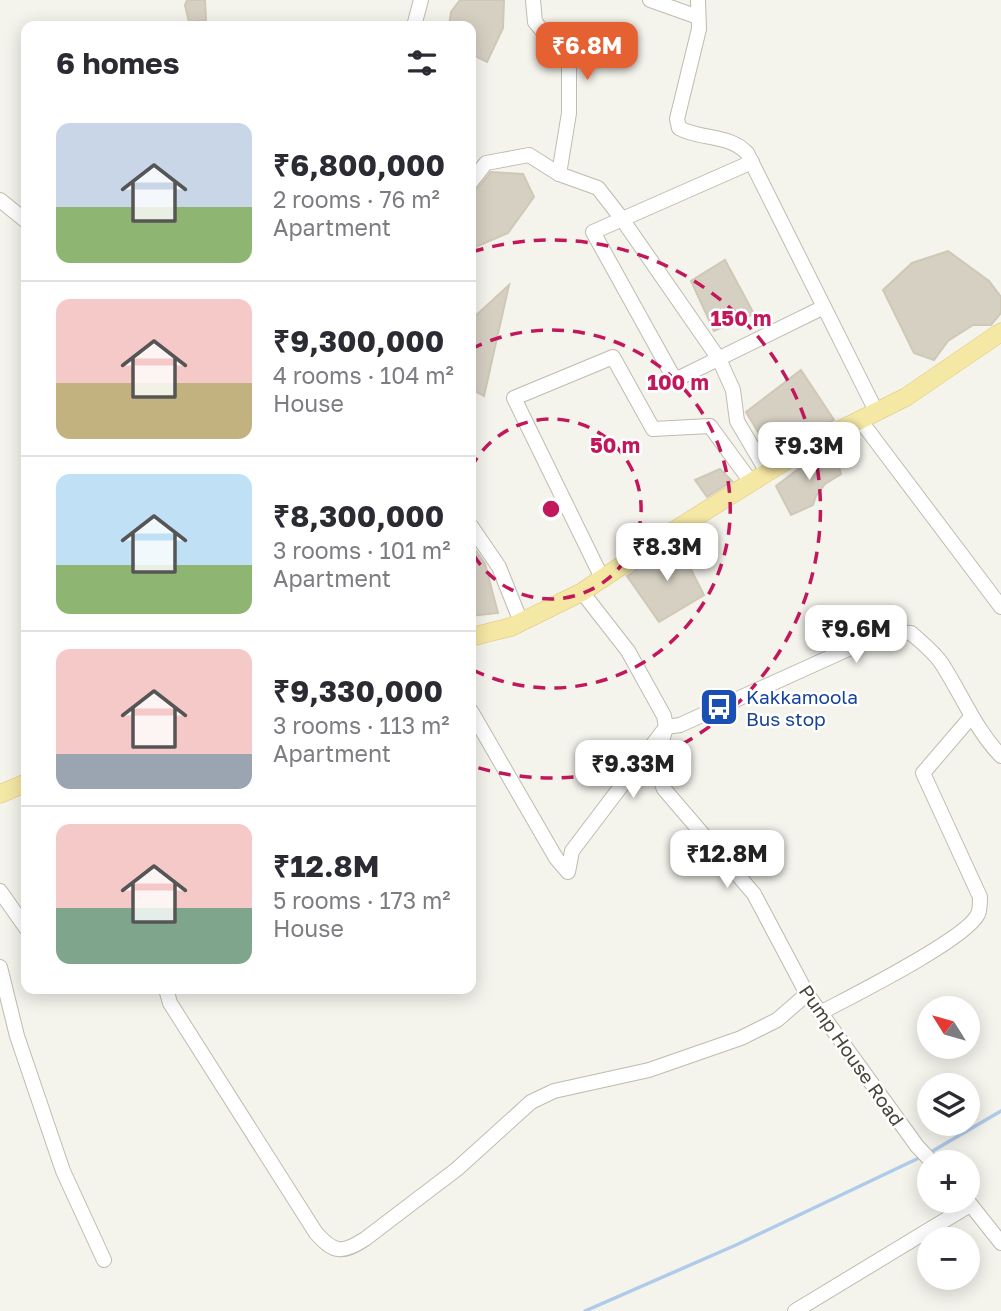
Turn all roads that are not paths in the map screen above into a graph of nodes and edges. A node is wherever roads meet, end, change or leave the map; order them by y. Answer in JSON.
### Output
{"nodes":[{"id":1,"x":421,"y":0,"type":"edge"},
{"id":2,"x":533,"y":0,"type":"edge"},
{"id":3,"x":650,"y":0,"type":"edge"},
{"id":4,"x":698,"y":0,"type":"edge"},
{"id":5,"x":698,"y":17,"type":"junction"},
{"id":6,"x":415,"y":21,"type":"edge"},
{"id":7,"x":752,"y":162,"type":"junction"},
{"id":8,"x":559,"y":174,"type":"junction"},
{"id":9,"x":476,"y":176,"type":"edge"},
{"id":10,"x":0,"y":200,"type":"edge"},
{"id":11,"x":21,"y":217,"type":"edge"},
{"id":12,"x":622,"y":219,"type":"junction"},
{"id":13,"x":824,"y":307,"type":"junction"},
{"id":14,"x":1001,"y":332,"type":"edge"},
{"id":15,"x":719,"y":359,"type":"junction"},
{"id":16,"x":876,"y":411,"type":"junction"},
{"id":17,"x":860,"y":420,"type":"junction"},
{"id":18,"x":767,"y":472,"type":"junction"},
{"id":19,"x":751,"y":482,"type":"junction"},
{"id":20,"x":476,"y":533,"type":"edge"},
{"id":21,"x":602,"y":578,"type":"junction"},
{"id":22,"x":582,"y":592,"type":"junction"},
{"id":23,"x":1001,"y":607,"type":"edge"},
{"id":24,"x":521,"y":622,"type":"junction"},
{"id":25,"x":476,"y":636,"type":"edge"},
{"id":26,"x":971,"y":717,"type":"junction"},
{"id":27,"x":476,"y":720,"type":"edge"},
{"id":28,"x":666,"y":727,"type":"junction"},
{"id":29,"x":1001,"y":756,"type":"edge"},
{"id":30,"x":21,"y":785,"type":"edge"},
{"id":31,"x":0,"y":794,"type":"edge"},
{"id":32,"x":0,"y":891,"type":"edge"},
{"id":33,"x":21,"y":921,"type":"edge"},
{"id":34,"x":0,"y":967,"type":"edge"},
{"id":35,"x":167,"y":994,"type":"edge"},
{"id":36,"x":807,"y":994,"type":"junction"},
{"id":37,"x":820,"y":1013,"type":"junction"},
{"id":38,"x":921,"y":1150,"type":"edge"},
{"id":39,"x":953,"y":1213,"type":"edge"},
{"id":40,"x":977,"y":1213,"type":"edge"},
{"id":41,"x":1001,"y":1243,"type":"edge"},
{"id":42,"x":104,"y":1260,"type":"dead end"},
{"id":43,"x":795,"y":1311,"type":"edge"}],
"edges":[{"from":1,"to":6,"type":"street"},
{"from":2,"to":8,"type":"street"},
{"from":3,"to":5,"type":"street"},
{"from":4,"to":5,"type":"street"},
{"from":5,"to":7,"type":"street"},
{"from":7,"to":12,"type":"street"},
{"from":7,"to":13,"type":"street"},
{"from":8,"to":9,"type":"street"},
{"from":8,"to":12,"type":"street"},
{"from":10,"to":11,"type":"street"},
{"from":12,"to":15,"type":"street"},
{"from":12,"to":15,"type":"street"},
{"from":13,"to":15,"type":"street"},
{"from":13,"to":16,"type":"street"},
{"from":14,"to":16,"type":"main road"},
{"from":15,"to":18,"type":"street"},
{"from":16,"to":17,"type":"main road"},
{"from":17,"to":18,"type":"main road"},
{"from":17,"to":23,"type":"street"},
{"from":18,"to":19,"type":"main road"},
{"from":19,"to":21,"type":"main road"},
{"from":19,"to":21,"type":"street"},
{"from":20,"to":24,"type":"street"},
{"from":21,"to":22,"type":"main road"},
{"from":22,"to":24,"type":"main road"},
{"from":22,"to":28,"type":"street"},
{"from":24,"to":25,"type":"main road"},
{"from":26,"to":28,"type":"street"},
{"from":26,"to":29,"type":"street"},
{"from":26,"to":37,"type":"street"},
{"from":27,"to":28,"type":"street"},
{"from":28,"to":36,"type":"street","name":"Pump House Road"},
{"from":30,"to":31,"type":"main road"},
{"from":32,"to":33,"type":"street"},
{"from":34,"to":42,"type":"street"},
{"from":35,"to":36,"type":"street"},
{"from":36,"to":37,"type":"street","name":"Pump House Road"},
{"from":37,"to":38,"type":"street","name":"Pump House Road"},
{"from":39,"to":43,"type":"street"},
{"from":40,"to":41,"type":"street"}]}
